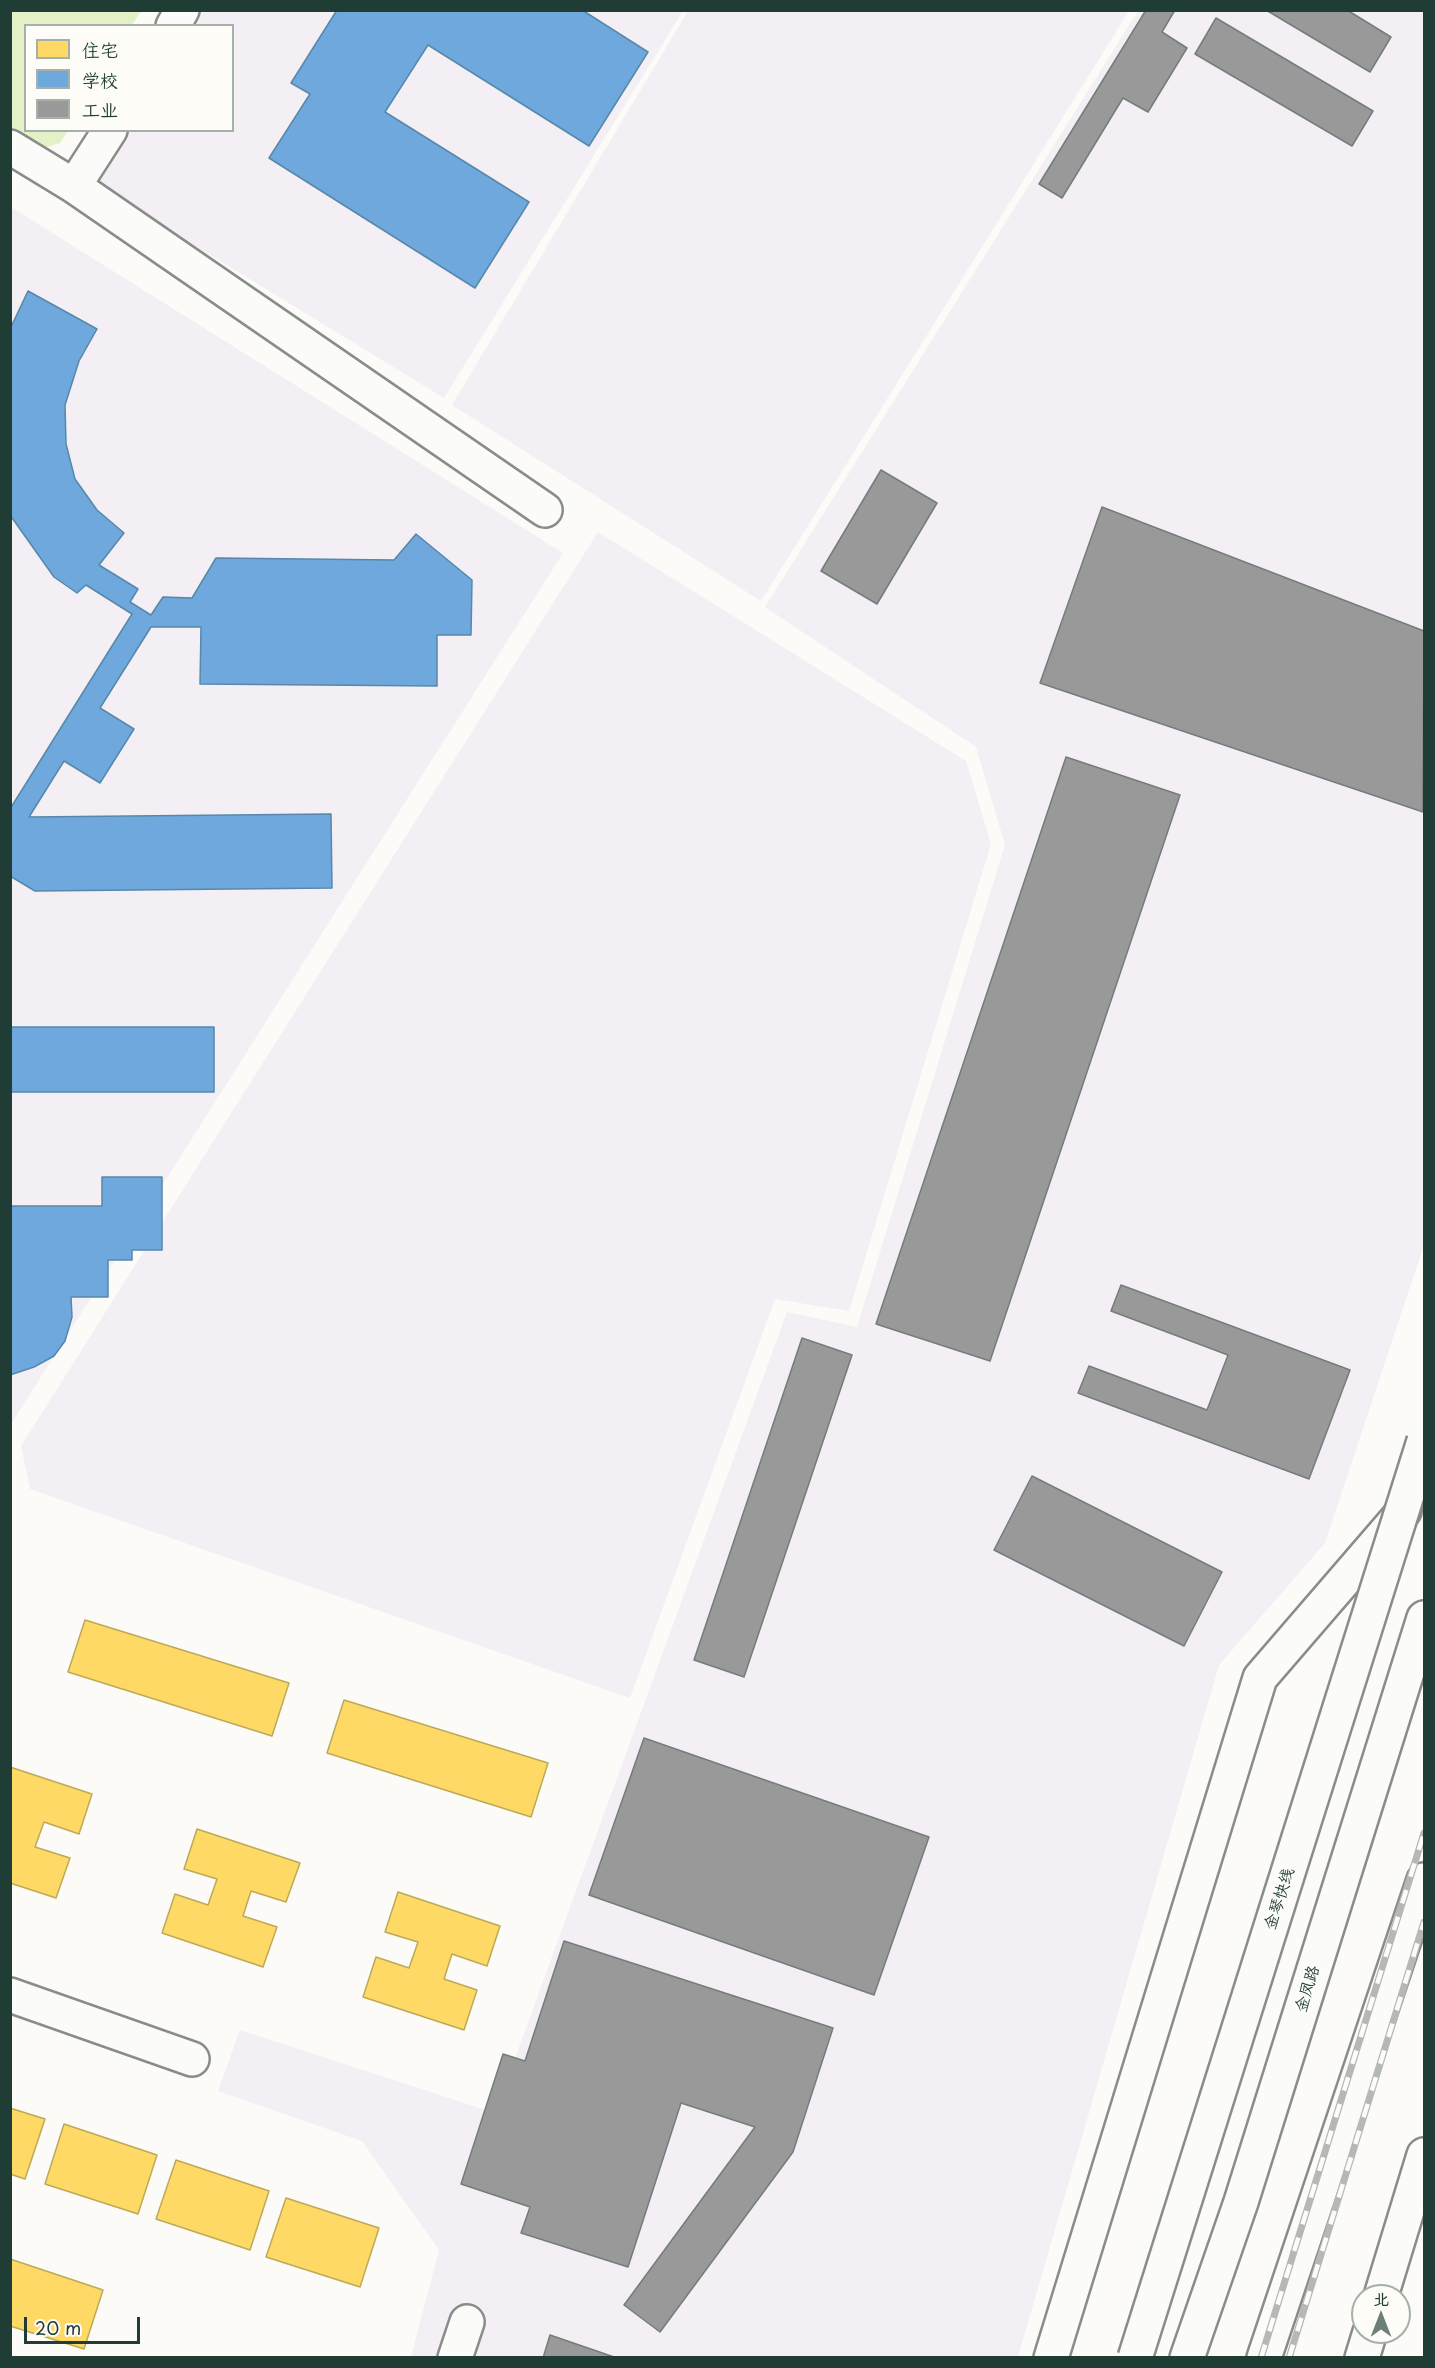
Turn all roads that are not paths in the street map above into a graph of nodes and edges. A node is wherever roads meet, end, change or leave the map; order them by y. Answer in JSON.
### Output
{"nodes":[{"id":1,"x":182,"y":10,"type":"edge"},
{"id":2,"x":174,"y":24,"type":"edge"},
{"id":3,"x":109,"y":132,"type":"edge"},
{"id":4,"x":10,"y":147,"type":"edge"},
{"id":5,"x":74,"y":186,"type":"junction"},
{"id":6,"x":545,"y":510,"type":"dead end"},
{"id":7,"x":1425,"y":1441,"type":"edge"},
{"id":8,"x":1425,"y":1487,"type":"edge"},
{"id":9,"x":1425,"y":1618,"type":"edge"},
{"id":10,"x":1425,"y":1880,"type":"edge"},
{"id":11,"x":10,"y":1995,"type":"edge"},
{"id":12,"x":192,"y":2059,"type":"dead end"},
{"id":13,"x":1425,"y":2155,"type":"edge"},
{"id":14,"x":1385,"y":2284,"type":"edge"},
{"id":15,"x":467,"y":2322,"type":"dead end"},
{"id":16,"x":455,"y":2358,"type":"edge"},
{"id":17,"x":1051,"y":2358,"type":"edge"},
{"id":18,"x":1136,"y":2358,"type":"edge"},
{"id":19,"x":1187,"y":2358,"type":"edge"},
{"id":20,"x":1264,"y":2358,"type":"edge"}],
"edges":[{"from":1,"to":2,"type":"main road"},
{"from":3,"to":5,"type":"main road"},
{"from":4,"to":5,"type":"main road"},
{"from":5,"to":6,"type":"main road"},
{"from":7,"to":18,"type":"main road","name":"金琴快线","bridge":true},
{"from":8,"to":17,"type":"main road","bridge":true},
{"from":9,"to":19,"type":"main road","name":"金凤路"},
{"from":10,"to":20,"type":"main road"},
{"from":11,"to":12,"type":"main road"},
{"from":13,"to":14,"type":"main road"},
{"from":15,"to":16,"type":"main road"}]}
